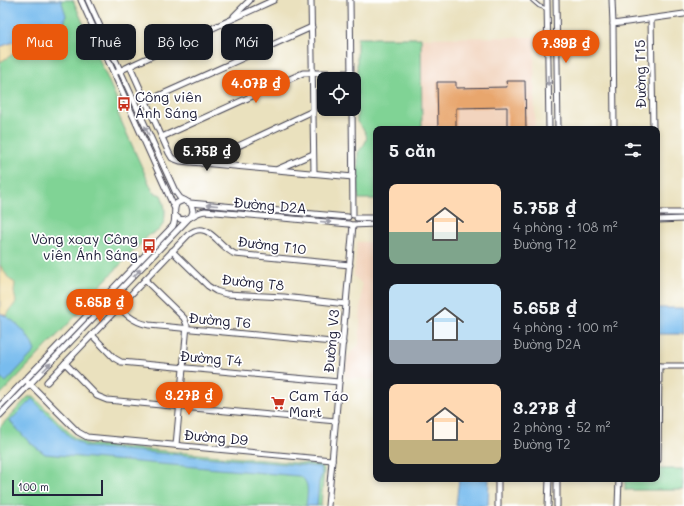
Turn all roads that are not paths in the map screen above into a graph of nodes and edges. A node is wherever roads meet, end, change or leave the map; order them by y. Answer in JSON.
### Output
{"nodes":[{"id":1,"x":81,"y":0,"type":"edge"},
{"id":2,"x":88,"y":0,"type":"edge"},
{"id":3,"x":250,"y":0,"type":"edge"},
{"id":4,"x":274,"y":0,"type":"edge"},
{"id":5,"x":311,"y":0,"type":"edge"},
{"id":6,"x":350,"y":0,"type":"edge"},
{"id":7,"x":532,"y":0,"type":"edge"},
{"id":8,"x":547,"y":0,"type":"edge"},
{"id":9,"x":556,"y":0,"type":"edge"},
{"id":10,"x":612,"y":0,"type":"edge"},
{"id":11,"x":547,"y":10,"type":"junction"},
{"id":12,"x":684,"y":14,"type":"edge"},
{"id":13,"x":651,"y":19,"type":"junction"},
{"id":14,"x":227,"y":22,"type":"junction"},
{"id":15,"x":612,"y":24,"type":"junction"},
{"id":16,"x":312,"y":27,"type":"junction"},
{"id":17,"x":130,"y":66,"type":"junction"},
{"id":18,"x":120,"y":71,"type":"junction"},
{"id":19,"x":351,"y":72,"type":"edge"},
{"id":20,"x":312,"y":73,"type":"junction"},
{"id":21,"x":317,"y":73,"type":"edge"},
{"id":22,"x":114,"y":74,"type":"junction"},
{"id":23,"x":146,"y":102,"type":"junction"},
{"id":24,"x":313,"y":111,"type":"junction"},
{"id":25,"x":352,"y":116,"type":"edge"},
{"id":26,"x":549,"y":126,"type":"edge"},
{"id":27,"x":558,"y":126,"type":"edge"},
{"id":28,"x":614,"y":126,"type":"edge"},
{"id":29,"x":653,"y":126,"type":"edge"},
{"id":30,"x":162,"y":137,"type":"junction"},
{"id":31,"x":314,"y":154,"type":"junction"},
{"id":32,"x":201,"y":163,"type":"junction"},
{"id":33,"x":277,"y":170,"type":"junction"},
{"id":34,"x":314,"y":173,"type":"junction"},
{"id":35,"x":353,"y":176,"type":"junction"},
{"id":36,"x":188,"y":202,"type":"junction"},
{"id":37,"x":174,"y":207,"type":"junction"},
{"id":38,"x":660,"y":213,"type":"edge"},
{"id":39,"x":684,"y":213,"type":"edge"},
{"id":40,"x":175,"y":214,"type":"junction"},
{"id":41,"x":353,"y":217,"type":"junction"},
{"id":42,"x":189,"y":218,"type":"junction"},
{"id":43,"x":373,"y":218,"type":"edge"},
{"id":44,"x":684,"y":219,"type":"edge"},
{"id":45,"x":660,"y":220,"type":"edge"},
{"id":46,"x":353,"y":224,"type":"junction"},
{"id":47,"x":373,"y":224,"type":"edge"},
{"id":48,"x":172,"y":251,"type":"junction"},
{"id":49,"x":350,"y":265,"type":"junction"},
{"id":50,"x":145,"y":280,"type":"junction"},
{"id":51,"x":106,"y":295,"type":"junction"},
{"id":52,"x":111,"y":300,"type":"junction"},
{"id":53,"x":346,"y":304,"type":"junction"},
{"id":54,"x":118,"y":307,"type":"junction"},
{"id":55,"x":187,"y":329,"type":"junction"},
{"id":56,"x":92,"y":335,"type":"junction"},
{"id":57,"x":343,"y":343,"type":"junction"},
{"id":58,"x":65,"y":363,"type":"junction"},
{"id":59,"x":660,"y":366,"type":"edge"},
{"id":60,"x":684,"y":366,"type":"edge"},
{"id":61,"x":183,"y":368,"type":"junction"},
{"id":62,"x":25,"y":380,"type":"junction"},
{"id":63,"x":47,"y":382,"type":"dead end"},
{"id":64,"x":339,"y":382,"type":"junction"},
{"id":65,"x":30,"y":384,"type":"junction"},
{"id":66,"x":0,"y":406,"type":"edge"},
{"id":67,"x":180,"y":407,"type":"junction"},
{"id":68,"x":0,"y":415,"type":"edge"},
{"id":69,"x":336,"y":421,"type":"junction"},
{"id":70,"x":176,"y":445,"type":"junction"},
{"id":71,"x":332,"y":460,"type":"junction"},
{"id":72,"x":498,"y":482,"type":"edge"},
{"id":73,"x":549,"y":482,"type":"edge"},
{"id":74,"x":557,"y":482,"type":"edge"},
{"id":75,"x":619,"y":482,"type":"edge"},
{"id":76,"x":328,"y":506,"type":"edge"},
{"id":77,"x":498,"y":506,"type":"edge"},
{"id":78,"x":548,"y":506,"type":"edge"},
{"id":79,"x":557,"y":506,"type":"edge"},
{"id":80,"x":618,"y":506,"type":"edge"}],
"edges":[{"from":1,"to":22,"type":"street"},
{"from":2,"to":18,"type":"street"},
{"from":3,"to":14,"type":"street"},
{"from":4,"to":14,"type":"street"},
{"from":5,"to":16,"type":"street"},
{"from":6,"to":19,"type":"street"},
{"from":7,"to":11,"type":"lane"},
{"from":8,"to":11,"type":"street"},
{"from":9,"to":27,"type":"street"},
{"from":10,"to":15,"type":"street"},
{"from":11,"to":26,"type":"street","one_way":true},
{"from":12,"to":13,"type":"street"},
{"from":13,"to":15,"type":"street"},
{"from":13,"to":29,"type":"street","name":"Đường T15"},
{"from":14,"to":17,"type":"street"},
{"from":15,"to":28,"type":"street"},
{"from":16,"to":20,"type":"street"},
{"from":16,"to":23,"type":"street"},
{"from":17,"to":18,"type":"street"},
{"from":17,"to":23,"type":"street"},
{"from":18,"to":22,"type":"street"},
{"from":36,"to":18,"type":"street","one_way":true},
{"from":20,"to":21,"type":"street"},
{"from":20,"to":24,"type":"street"},
{"from":20,"to":30,"type":"street"},
{"from":22,"to":37,"type":"street"},
{"from":23,"to":30,"type":"street"},
{"from":24,"to":31,"type":"street"},
{"from":24,"to":32,"type":"street"},
{"from":25,"to":35,"type":"street"},
{"from":30,"to":32,"type":"street"},
{"from":31,"to":33,"type":"street"},
{"from":31,"to":34,"type":"street"},
{"from":32,"to":33,"type":"street"},
{"from":33,"to":34,"type":"street"},
{"from":34,"to":35,"type":"street"},
{"from":35,"to":41,"type":"street"},
{"from":36,"to":37,"type":"street"},
{"from":41,"to":36,"type":"street","name":"Đường D2A","one_way":true},
{"from":36,"to":42,"type":"street"},
{"from":37,"to":40,"type":"street"},
{"from":38,"to":39,"type":"street"},
{"from":40,"to":42,"type":"street"},
{"from":40,"to":51,"type":"street"},
{"from":41,"to":43,"type":"street","name":"Đường D2A"},
{"from":41,"to":46,"type":"street"},
{"from":41,"to":46,"type":"street"},
{"from":42,"to":46,"type":"street","name":"Đường D2A","one_way":true},
{"from":52,"to":42,"type":"street","name":"Đường D2A","one_way":true},
{"from":44,"to":45,"type":"street"},
{"from":46,"to":47,"type":"street","name":"Đường D2A"},
{"from":46,"to":49,"type":"street","name":"Đường V3"},
{"from":48,"to":49,"type":"street","name":"Đường T10"},
{"from":48,"to":50,"type":"street"},
{"from":48,"to":53,"type":"street","name":"Đường T8"},
{"from":49,"to":53,"type":"street","name":"Đường V3"},
{"from":50,"to":54,"type":"street"},
{"from":50,"to":55,"type":"street"},
{"from":51,"to":52,"type":"street","name":"Đường T6"},
{"from":51,"to":62,"type":"street"},
{"from":52,"to":54,"type":"street","name":"Đường T6"},
{"from":65,"to":52,"type":"street","name":"Đường D2A","one_way":true},
{"from":53,"to":57,"type":"street","name":"Đường V3"},
{"from":54,"to":55,"type":"street","name":"Đường T6"},
{"from":54,"to":56,"type":"street"},
{"from":55,"to":57,"type":"street","name":"Đường T6"},
{"from":55,"to":61,"type":"street"},
{"from":56,"to":58,"type":"street"},
{"from":56,"to":61,"type":"street","name":"Đường T4"},
{"from":57,"to":64,"type":"street","name":"Đường V3"},
{"from":58,"to":63,"type":"street"},
{"from":58,"to":67,"type":"street"},
{"from":59,"to":60,"type":"street"},
{"from":61,"to":64,"type":"street","name":"Đường T4"},
{"from":61,"to":67,"type":"street"},
{"from":62,"to":65,"type":"street","name":"Đường D9"},
{"from":62,"to":66,"type":"street"},
{"from":64,"to":69,"type":"street","name":"Đường V3"},
{"from":65,"to":68,"type":"street","name":"Đường D2A"},
{"from":65,"to":70,"type":"street","name":"Đường D9"},
{"from":67,"to":69,"type":"street"},
{"from":67,"to":70,"type":"street"},
{"from":69,"to":71,"type":"street","name":"Đường V3"},
{"from":70,"to":71,"type":"street","name":"Đường D9"},
{"from":71,"to":76,"type":"street","name":"Đường V3"},
{"from":72,"to":77,"type":"street"},
{"from":73,"to":78,"type":"street"},
{"from":74,"to":79,"type":"street"},
{"from":75,"to":80,"type":"street"}]}
